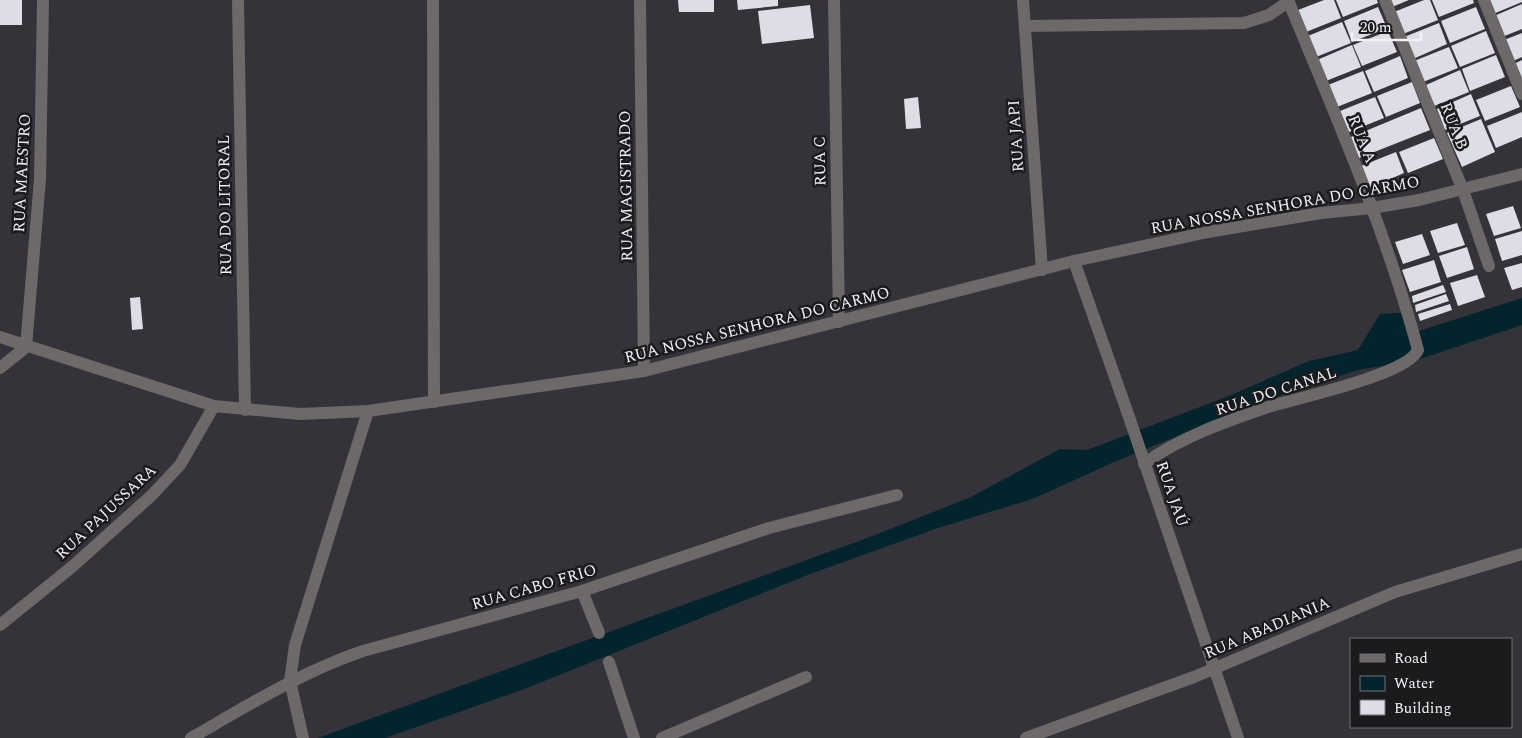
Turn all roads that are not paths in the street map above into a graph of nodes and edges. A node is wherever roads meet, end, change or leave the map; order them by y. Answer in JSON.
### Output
{"nodes":[{"id":1,"x":43,"y":0,"type":"edge"},
{"id":2,"x":238,"y":0,"type":"edge"},
{"id":3,"x":433,"y":0,"type":"edge"},
{"id":4,"x":640,"y":0,"type":"edge"},
{"id":5,"x":834,"y":0,"type":"edge"},
{"id":6,"x":1023,"y":0,"type":"edge"},
{"id":7,"x":1385,"y":0,"type":"edge"},
{"id":8,"x":1484,"y":0,"type":"edge"},
{"id":9,"x":1288,"y":1,"type":"edge"},
{"id":10,"x":1025,"y":26,"type":"junction"},
{"id":11,"x":1522,"y":94,"type":"edge"},
{"id":12,"x":1522,"y":174,"type":"edge"},
{"id":13,"x":1463,"y":190,"type":"junction"},
{"id":14,"x":1372,"y":208,"type":"junction"},
{"id":15,"x":1074,"y":261,"type":"junction"},
{"id":16,"x":1489,"y":266,"type":"dead end"},
{"id":17,"x":1042,"y":270,"type":"junction"},
{"id":18,"x":839,"y":322,"type":"junction"},
{"id":19,"x":0,"y":337,"type":"edge"},
{"id":20,"x":26,"y":347,"type":"junction"},
{"id":21,"x":1418,"y":350,"type":"joint"},
{"id":22,"x":0,"y":368,"type":"edge"},
{"id":23,"x":644,"y":371,"type":"junction"},
{"id":24,"x":434,"y":402,"type":"junction"},
{"id":25,"x":214,"y":406,"type":"junction"},
{"id":26,"x":244,"y":410,"type":"junction"},
{"id":27,"x":368,"y":411,"type":"junction"},
{"id":28,"x":1143,"y":458,"type":"junction"},
{"id":29,"x":898,"y":495,"type":"dead end"},
{"id":30,"x":1522,"y":554,"type":"edge"},
{"id":31,"x":582,"y":591,"type":"junction"},
{"id":32,"x":0,"y":625,"type":"edge"},
{"id":33,"x":599,"y":632,"type":"dead end"},
{"id":34,"x":609,"y":662,"type":"dead end"},
{"id":35,"x":1214,"y":667,"type":"junction"},
{"id":36,"x":806,"y":677,"type":"dead end"},
{"id":37,"x":290,"y":681,"type":"junction"},
{"id":38,"x":191,"y":738,"type":"edge"},
{"id":39,"x":303,"y":738,"type":"edge"},
{"id":40,"x":634,"y":738,"type":"edge"},
{"id":41,"x":662,"y":738,"type":"edge"},
{"id":42,"x":1026,"y":738,"type":"edge"},
{"id":43,"x":1238,"y":738,"type":"edge"}],
"edges":[{"from":1,"to":20,"type":"street","name":"RUA MAESTRO"},
{"from":2,"to":26,"type":"street","name":"RUA DO LITORAL"},
{"from":3,"to":24,"type":"street"},
{"from":4,"to":23,"type":"street","name":"RUA MAGISTRADO"},
{"from":5,"to":18,"type":"street","name":"RUA C"},
{"from":6,"to":10,"type":"street","name":"RUA JAPI"},
{"from":7,"to":13,"type":"street","name":"RUA B"},
{"from":8,"to":11,"type":"street"},
{"from":9,"to":10,"type":"street"},
{"from":9,"to":14,"type":"street","name":"RUA A"},
{"from":10,"to":17,"type":"street","name":"RUA JAPI"},
{"from":12,"to":13,"type":"street","name":"RUA NOSSA SENHORA DO CARMO"},
{"from":13,"to":14,"type":"street","name":"RUA NOSSA SENHORA DO CARMO"},
{"from":13,"to":16,"type":"street","name":"RUA B"},
{"from":14,"to":15,"type":"street","name":"RUA NOSSA SENHORA DO CARMO"},
{"from":14,"to":21,"type":"street","name":"RUA A"},
{"from":15,"to":17,"type":"street","name":"RUA NOSSA SENHORA DO CARMO"},
{"from":15,"to":28,"type":"street","name":"RUA JAÚ"},
{"from":17,"to":18,"type":"street","name":"RUA NOSSA SENHORA DO CARMO"},
{"from":18,"to":23,"type":"street","name":"RUA NOSSA SENHORA DO CARMO"},
{"from":19,"to":20,"type":"street","name":"RUA NOSSA SENHORA DO CARMO"},
{"from":20,"to":22,"type":"street"},
{"from":20,"to":25,"type":"street","name":"RUA NOSSA SENHORA DO CARMO"},
{"from":21,"to":28,"type":"street","name":"RUA DO CANAL"},
{"from":23,"to":24,"type":"street","name":"RUA NOSSA SENHORA DO CARMO"},
{"from":24,"to":27,"type":"street","name":"RUA NOSSA SENHORA DO CARMO"},
{"from":25,"to":26,"type":"street","name":"RUA NOSSA SENHORA DO CARMO"},
{"from":25,"to":32,"type":"street","name":"RUA PAJUSSARA"},
{"from":26,"to":27,"type":"street","name":"RUA NOSSA SENHORA DO CARMO"},
{"from":27,"to":37,"type":"street"},
{"from":28,"to":35,"type":"street","name":"RUA JAÚ"},
{"from":29,"to":31,"type":"street","name":"RUA CABO FRIO"},
{"from":30,"to":35,"type":"street","name":"RUA ABADIANIA"},
{"from":31,"to":33,"type":"street"},
{"from":31,"to":37,"type":"street","name":"RUA CABO FRIO"},
{"from":34,"to":40,"type":"street"},
{"from":35,"to":42,"type":"street","name":"RUA ABADIANIA"},
{"from":35,"to":43,"type":"street","name":"RUA JAÚ"},
{"from":36,"to":41,"type":"street"},
{"from":37,"to":38,"type":"street","name":"RUA CABO FRIO"},
{"from":37,"to":39,"type":"street"}]}
